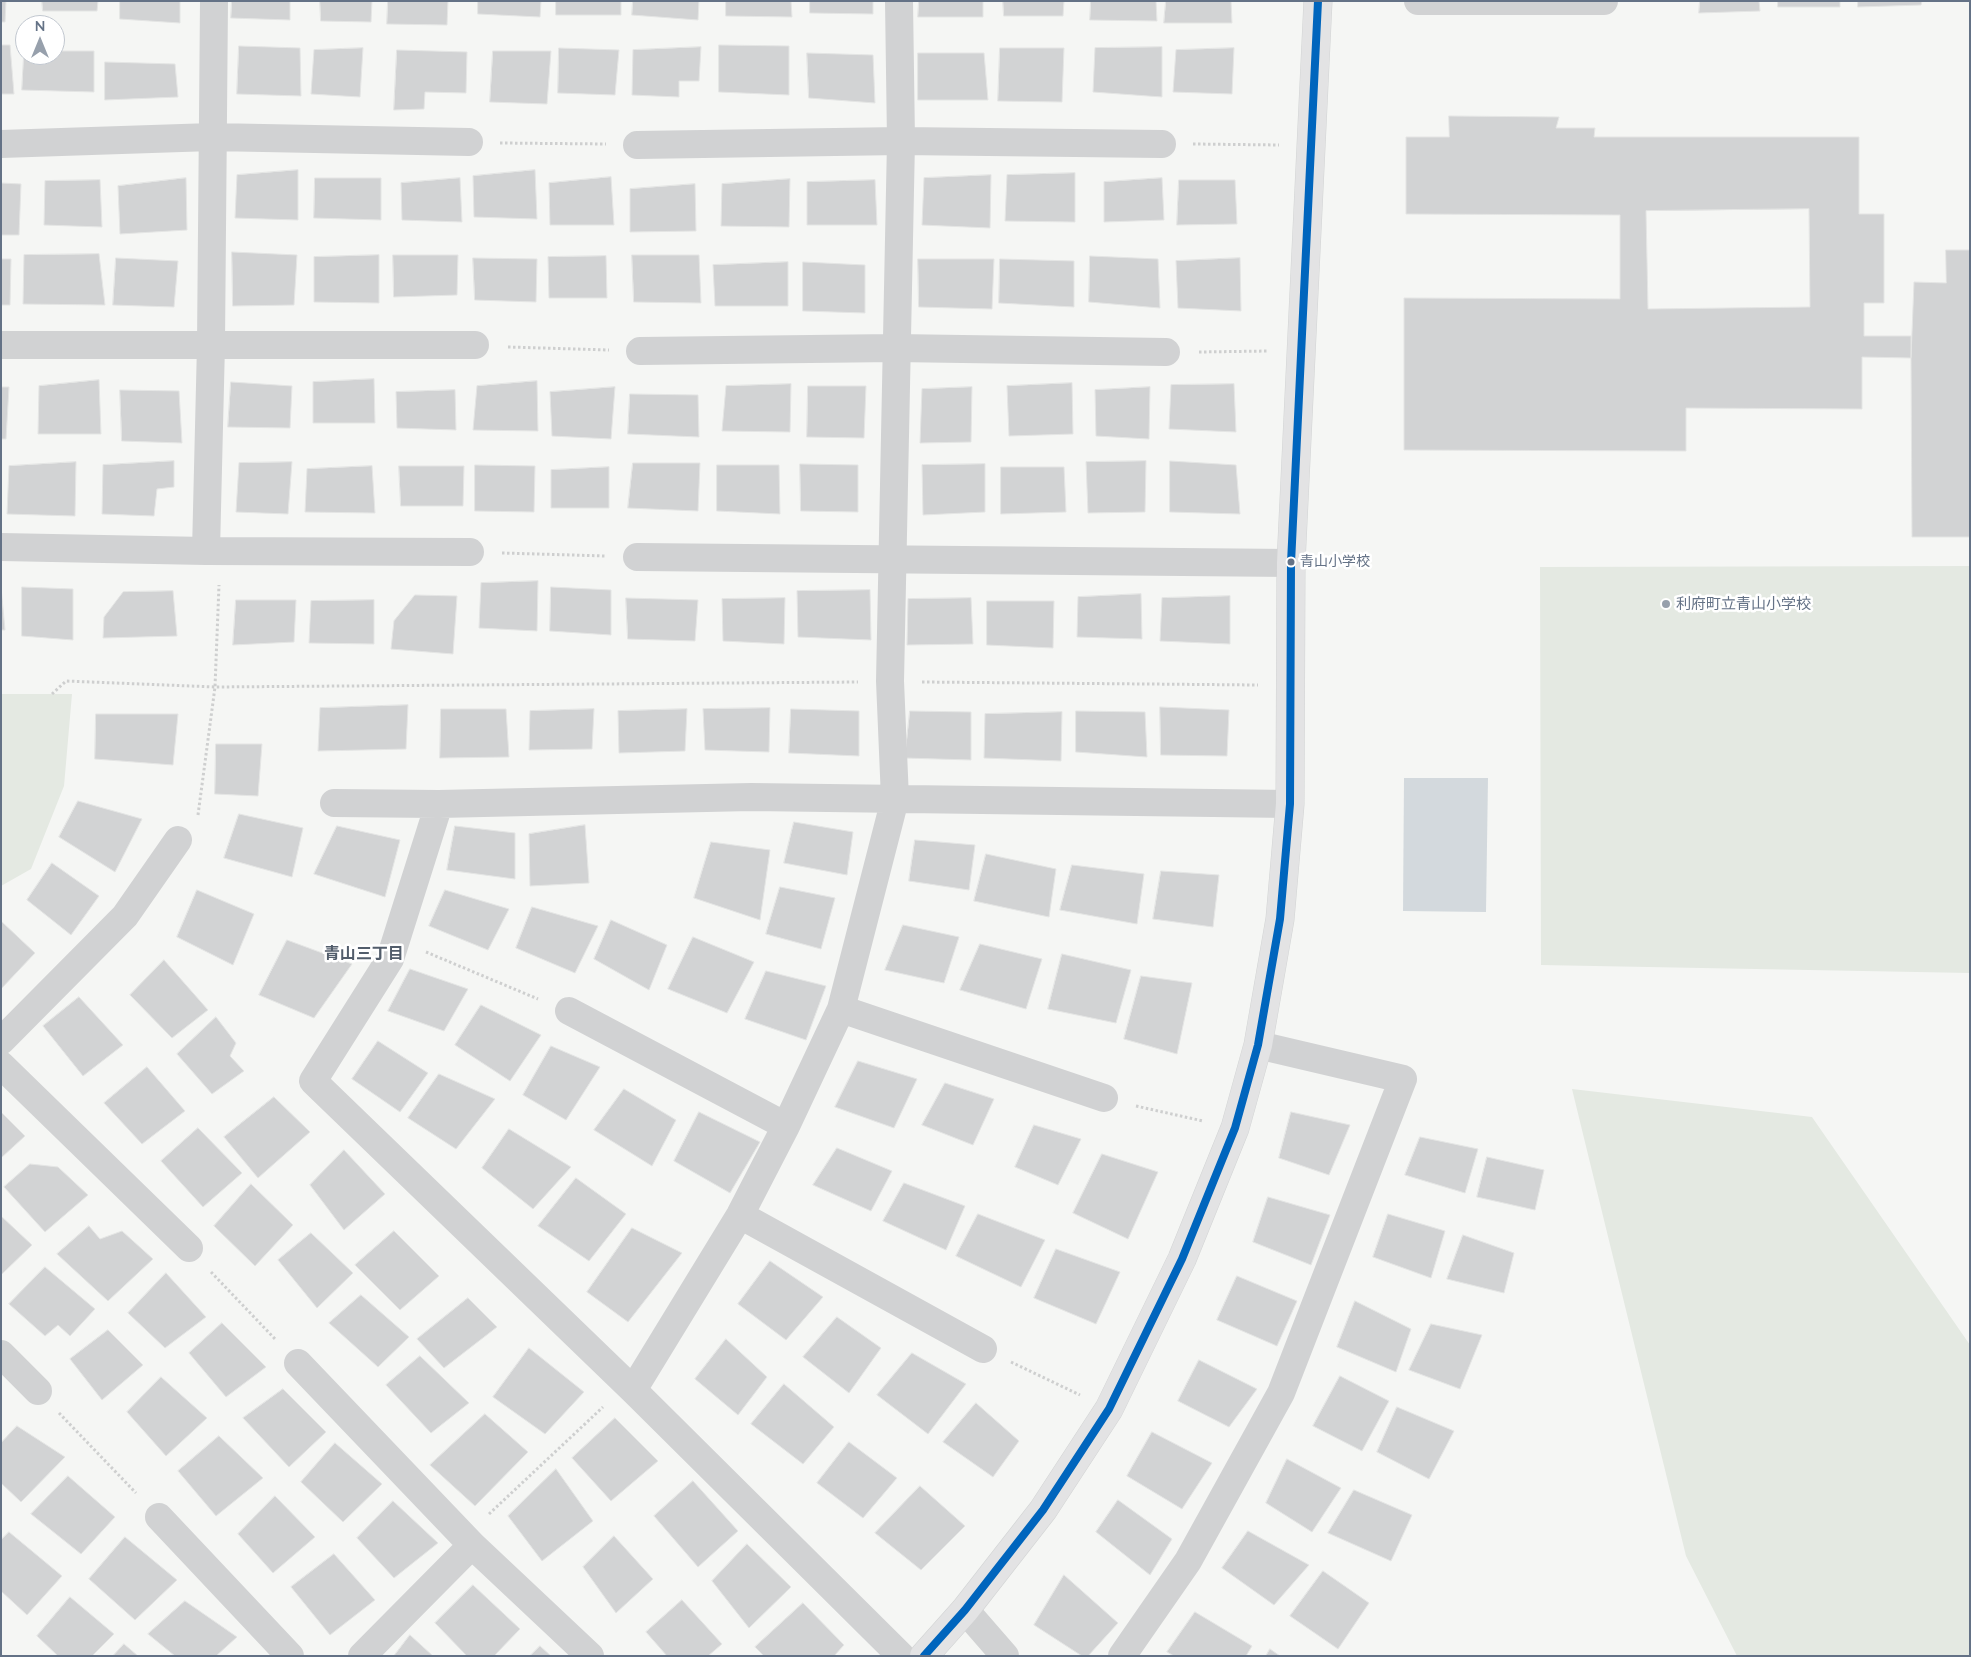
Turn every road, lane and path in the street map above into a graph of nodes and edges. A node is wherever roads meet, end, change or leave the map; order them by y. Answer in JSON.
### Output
{"nodes":[{"id":1,"x":214,"y":1,"type":"edge"},
{"id":2,"x":899,"y":1,"type":"edge"},
{"id":3,"x":1318,"y":1,"type":"edge"},
{"id":4,"x":1418,"y":1,"type":"edge"},
{"id":5,"x":1508,"y":1,"type":"edge"},
{"id":6,"x":1604,"y":1,"type":"edge"},
{"id":7,"x":212,"y":137,"type":"junction"},
{"id":8,"x":901,"y":140,"type":"junction"},
{"id":9,"x":470,"y":142,"type":"joint"},
{"id":10,"x":1,"y":144,"type":"edge"},
{"id":11,"x":1162,"y":144,"type":"joint"},
{"id":12,"x":636,"y":145,"type":"joint"},
{"id":13,"x":1312,"y":145,"type":"junction"},
{"id":14,"x":211,"y":344,"type":"junction"},
{"id":15,"x":1,"y":345,"type":"edge"},
{"id":16,"x":475,"y":345,"type":"joint"},
{"id":17,"x":895,"y":348,"type":"junction"},
{"id":18,"x":640,"y":351,"type":"joint"},
{"id":19,"x":1300,"y":351,"type":"junction"},
{"id":20,"x":1166,"y":352,"type":"joint"},
{"id":21,"x":1,"y":547,"type":"edge"},
{"id":22,"x":206,"y":552,"type":"junction"},
{"id":23,"x":470,"y":552,"type":"joint"},
{"id":24,"x":636,"y":557,"type":"joint"},
{"id":25,"x":892,"y":559,"type":"junction"},
{"id":26,"x":1291,"y":563,"type":"junction"},
{"id":27,"x":890,"y":681,"type":"junction"},
{"id":28,"x":1292,"y":686,"type":"junction"},
{"id":29,"x":215,"y":687,"type":"junction"},
{"id":30,"x":52,"y":694,"type":"dead end"},
{"id":31,"x":895,"y":799,"type":"junction"},
{"id":32,"x":334,"y":803,"type":"dead end"},
{"id":33,"x":439,"y":804,"type":"junction"},
{"id":34,"x":1290,"y":804,"type":"junction"},
{"id":35,"x":178,"y":840,"type":"joint"},
{"id":36,"x":396,"y":940,"type":"junction"},
{"id":37,"x":841,"y":1009,"type":"junction"},
{"id":38,"x":569,"y":1011,"type":"joint"},
{"id":39,"x":1,"y":1041,"type":"edge"},
{"id":40,"x":1258,"y":1045,"type":"junction"},
{"id":41,"x":1,"y":1065,"type":"edge"},
{"id":42,"x":1104,"y":1098,"type":"joint"},
{"id":43,"x":786,"y":1126,"type":"junction"},
{"id":44,"x":1235,"y":1128,"type":"junction"},
{"id":45,"x":740,"y":1215,"type":"junction"},
{"id":46,"x":189,"y":1248,"type":"joint"},
{"id":47,"x":983,"y":1349,"type":"joint"},
{"id":48,"x":1,"y":1354,"type":"edge"},
{"id":49,"x":298,"y":1363,"type":"joint"},
{"id":50,"x":630,"y":1387,"type":"junction"},
{"id":51,"x":38,"y":1391,"type":"joint"},
{"id":52,"x":1108,"y":1409,"type":"junction"},
{"id":53,"x":159,"y":1517,"type":"joint"},
{"id":54,"x":468,"y":1541,"type":"junction"},
{"id":55,"x":966,"y":1610,"type":"junction"},
{"id":56,"x":290,"y":1656,"type":"edge"},
{"id":57,"x":362,"y":1656,"type":"edge"},
{"id":58,"x":590,"y":1656,"type":"edge"},
{"id":59,"x":901,"y":1656,"type":"edge"},
{"id":60,"x":924,"y":1656,"type":"edge"},
{"id":61,"x":1006,"y":1656,"type":"edge"},
{"id":62,"x":1122,"y":1656,"type":"edge"}],
"edges":[{"from":1,"to":7,"type":"street"},
{"from":2,"to":8,"type":"street"},
{"from":3,"to":13,"type":"street"},
{"from":4,"to":5,"type":"street"},
{"from":5,"to":6,"type":"street"},
{"from":7,"to":9,"type":"street"},
{"from":7,"to":10,"type":"street"},
{"from":7,"to":14,"type":"street"},
{"from":8,"to":11,"type":"street"},
{"from":8,"to":12,"type":"street"},
{"from":8,"to":17,"type":"street"},
{"from":9,"to":12,"type":"path"},
{"from":11,"to":13,"type":"path"},
{"from":13,"to":19,"type":"street"},
{"from":14,"to":15,"type":"street"},
{"from":14,"to":16,"type":"street"},
{"from":14,"to":22,"type":"street"},
{"from":16,"to":18,"type":"path"},
{"from":17,"to":18,"type":"street"},
{"from":17,"to":20,"type":"street"},
{"from":17,"to":25,"type":"street"},
{"from":19,"to":20,"type":"path"},
{"from":19,"to":26,"type":"street"},
{"from":21,"to":22,"type":"street"},
{"from":22,"to":23,"type":"street"},
{"from":22,"to":29,"type":"path"},
{"from":23,"to":24,"type":"path"},
{"from":24,"to":25,"type":"street"},
{"from":25,"to":26,"type":"street"},
{"from":25,"to":27,"type":"street"},
{"from":26,"to":28,"type":"street"},
{"from":27,"to":28,"type":"path"},
{"from":27,"to":29,"type":"path"},
{"from":27,"to":31,"type":"street"},
{"from":28,"to":34,"type":"street"},
{"from":29,"to":30,"type":"path"},
{"from":29,"to":35,"type":"path"},
{"from":31,"to":33,"type":"street"},
{"from":31,"to":34,"type":"street"},
{"from":31,"to":37,"type":"street"},
{"from":32,"to":33,"type":"street"},
{"from":33,"to":36,"type":"street"},
{"from":34,"to":40,"type":"street"},
{"from":35,"to":39,"type":"street"},
{"from":36,"to":38,"type":"path"},
{"from":36,"to":50,"type":"street"},
{"from":37,"to":42,"type":"street"},
{"from":37,"to":43,"type":"street"},
{"from":38,"to":43,"type":"street"},
{"from":40,"to":44,"type":"street"},
{"from":40,"to":62,"type":"street"},
{"from":41,"to":46,"type":"street"},
{"from":42,"to":44,"type":"path"},
{"from":43,"to":45,"type":"street"},
{"from":44,"to":52,"type":"street"},
{"from":45,"to":47,"type":"street"},
{"from":45,"to":50,"type":"street"},
{"from":46,"to":49,"type":"path"},
{"from":47,"to":52,"type":"path"},
{"from":48,"to":51,"type":"street"},
{"from":49,"to":54,"type":"street"},
{"from":50,"to":54,"type":"path"},
{"from":50,"to":59,"type":"street"},
{"from":51,"to":53,"type":"path"},
{"from":52,"to":55,"type":"street"},
{"from":53,"to":56,"type":"street"},
{"from":54,"to":57,"type":"street"},
{"from":54,"to":58,"type":"street"},
{"from":55,"to":60,"type":"street"},
{"from":55,"to":61,"type":"street"}]}
